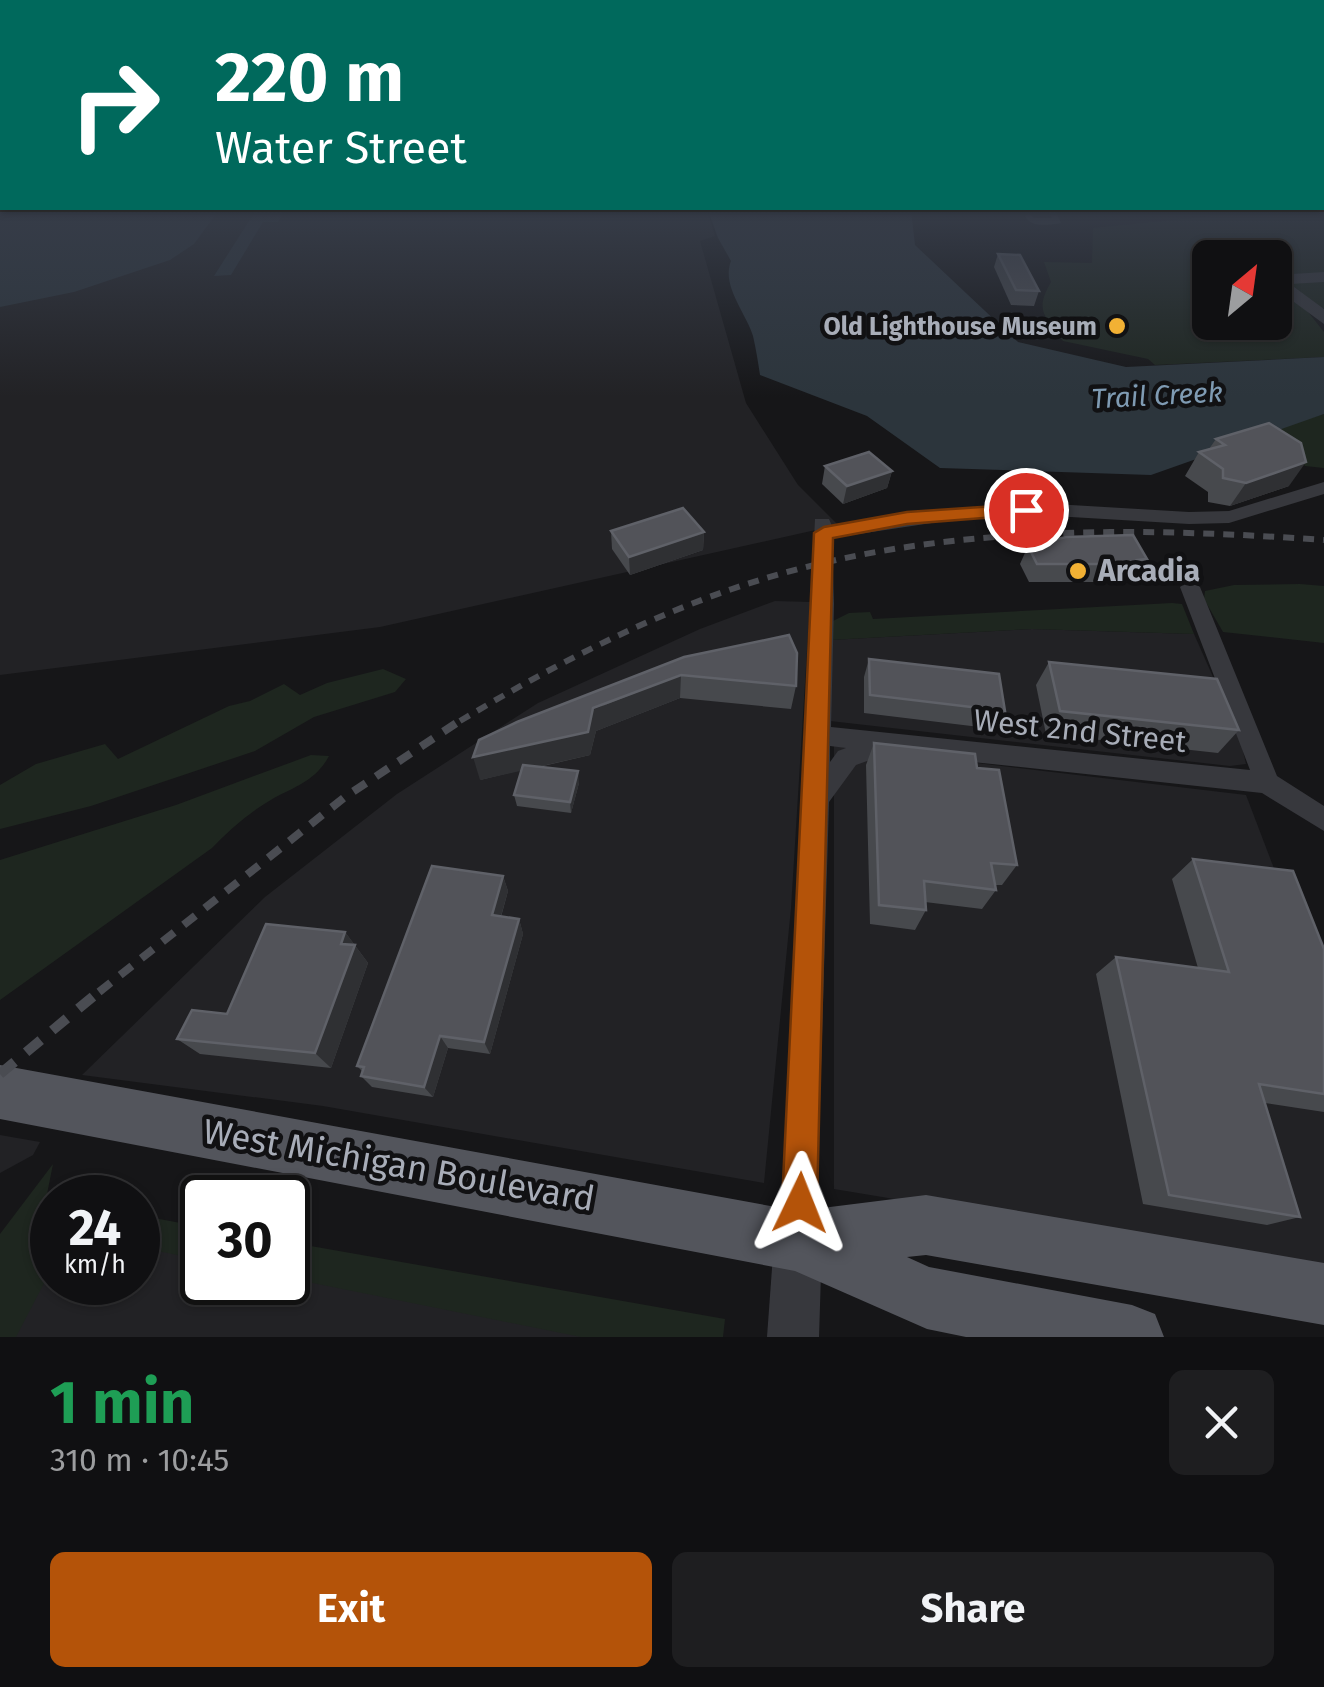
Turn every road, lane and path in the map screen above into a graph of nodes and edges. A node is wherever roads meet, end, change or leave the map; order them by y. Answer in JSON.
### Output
{"nodes":[{"id":1,"x":1324,"y":277,"type":"edge"},
{"id":2,"x":1292,"y":279,"type":"edge"},
{"id":3,"x":1292,"y":291,"type":"edge"},
{"id":4,"x":1292,"y":294,"type":"edge"},
{"id":5,"x":1324,"y":294,"type":"edge"},
{"id":6,"x":1324,"y":318,"type":"edge"},
{"id":7,"x":1324,"y":488,"type":"edge"},
{"id":8,"x":1190,"y":587,"type":"dead end"},
{"id":9,"x":817,"y":734,"type":"junction"},
{"id":10,"x":888,"y":743,"type":"junction"},
{"id":11,"x":1268,"y":783,"type":"junction"},
{"id":12,"x":815,"y":801,"type":"junction"},
{"id":13,"x":1324,"y":820,"type":"edge"},
{"id":14,"x":0,"y":1092,"type":"edge"},
{"id":15,"x":798,"y":1240,"type":"junction"},
{"id":16,"x":1324,"y":1294,"type":"edge"},
{"id":17,"x":794,"y":1337,"type":"edge"},
{"id":18,"x":1132,"y":1337,"type":"edge"}],
"edges":[{"from":1,"to":2,"type":"street"},
{"from":3,"to":5,"type":"street"},
{"from":4,"to":6,"type":"street"},
{"from":7,"to":9,"type":"street"},
{"from":8,"to":11,"type":"street"},
{"from":9,"to":10,"type":"street","name":"West 2nd Street"},
{"from":9,"to":12,"type":"street"},
{"from":10,"to":11,"type":"street","name":"West 2nd Street"},
{"from":10,"to":12,"type":"street"},
{"from":11,"to":13,"type":"street","name":"West 2nd Street"},
{"from":12,"to":15,"type":"street"},
{"from":14,"to":15,"type":"main road","name":"West Michigan Boulevard"},
{"from":15,"to":16,"type":"main road","name":"West Michigan Boulevard"},
{"from":15,"to":17,"type":"street"},
{"from":15,"to":18,"type":"main road","name":"West Michigan Boulevard"}]}
